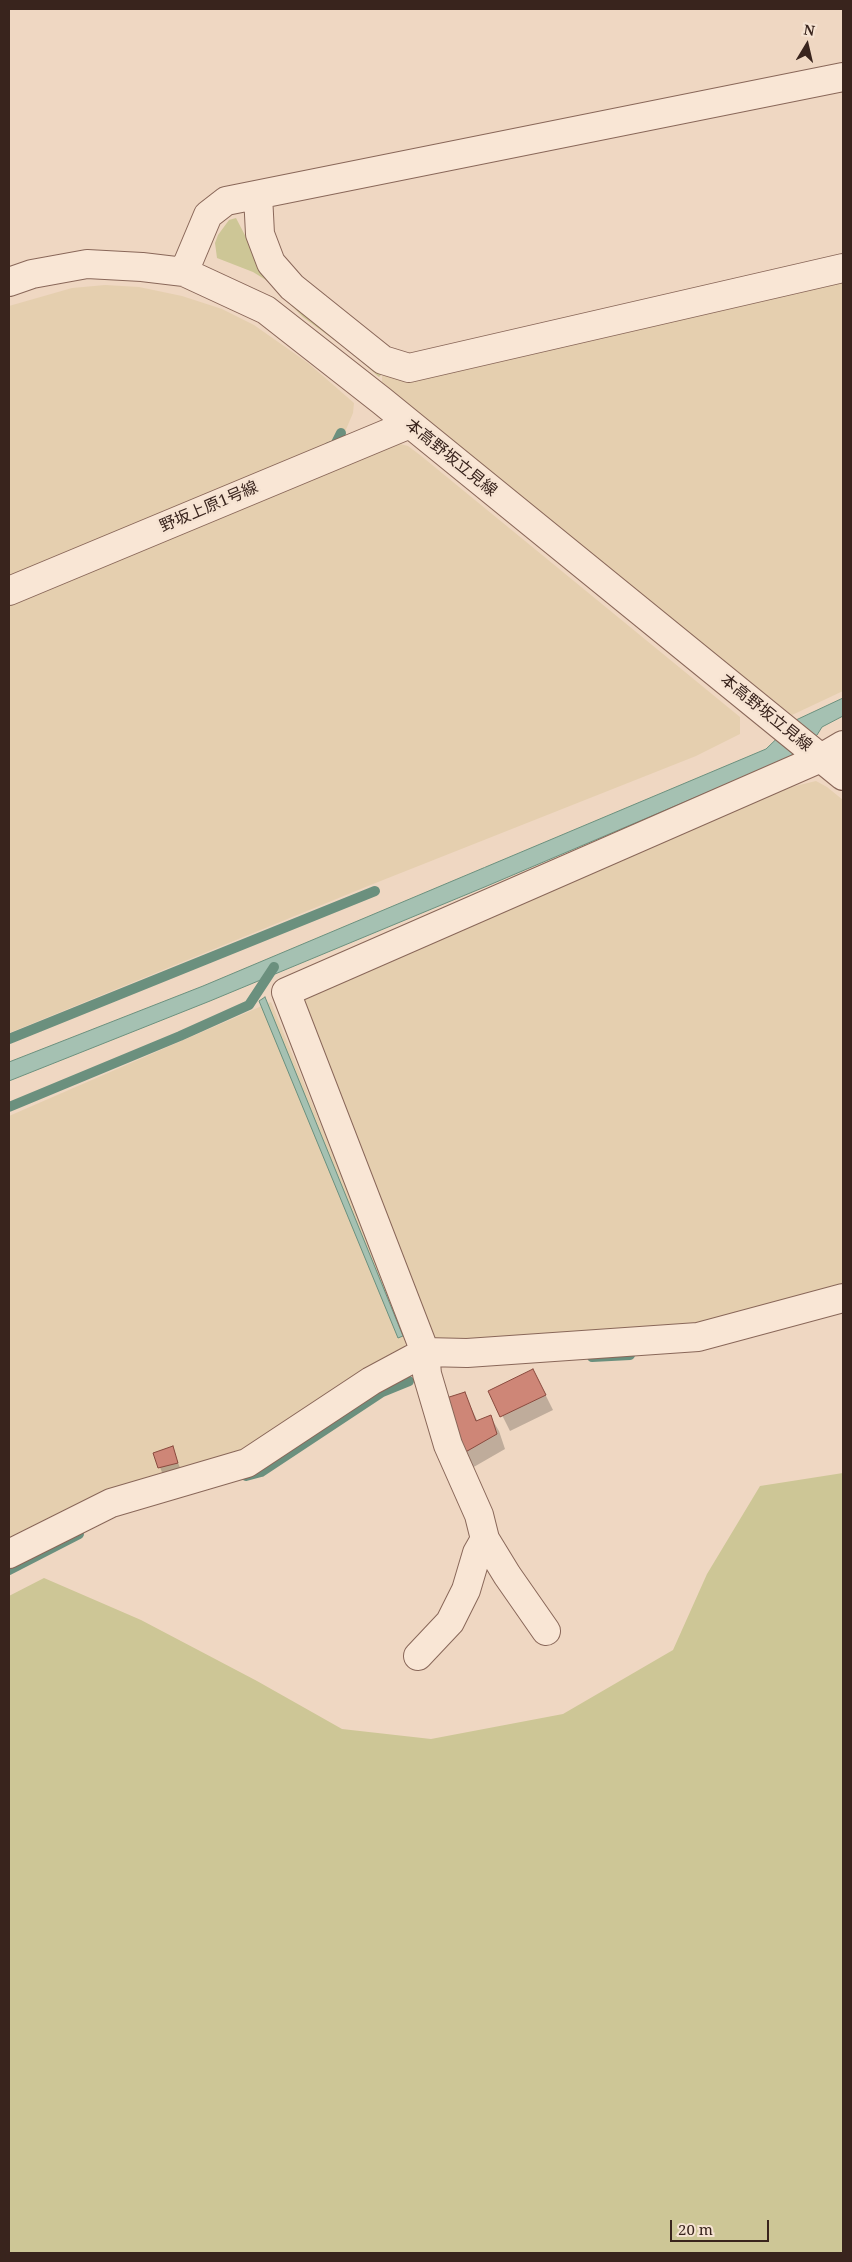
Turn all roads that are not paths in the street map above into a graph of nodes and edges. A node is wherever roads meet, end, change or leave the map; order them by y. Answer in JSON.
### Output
{"nodes":[{"id":1,"x":843,"y":77,"type":"edge"},
{"id":2,"x":258,"y":195,"type":"junction"},
{"id":3,"x":843,"y":268,"type":"edge"},
{"id":4,"x":184,"y":272,"type":"junction"},
{"id":5,"x":9,"y":282,"type":"edge"},
{"id":6,"x":410,"y":424,"type":"junction"},
{"id":7,"x":9,"y":591,"type":"edge"},
{"id":8,"x":832,"y":752,"type":"edge"},
{"id":9,"x":843,"y":776,"type":"edge"},
{"id":10,"x":843,"y":1298,"type":"edge"},
{"id":11,"x":426,"y":1352,"type":"junction"},
{"id":12,"x":485,"y":1538,"type":"junction"},
{"id":13,"x":9,"y":1554,"type":"edge"},
{"id":14,"x":546,"y":1631,"type":"dead end"},
{"id":15,"x":418,"y":1656,"type":"dead end"}],
"edges":[{"from":1,"to":2,"type":"street"},
{"from":2,"to":3,"type":"street"},
{"from":2,"to":4,"type":"street"},
{"from":4,"to":5,"type":"street","name":"本高野坂立見線"},
{"from":4,"to":6,"type":"street","name":"本高野坂立見線"},
{"from":6,"to":7,"type":"street","name":"野坂上原1号線"},
{"from":6,"to":8,"type":"street","name":"本高野坂立見線"},
{"from":8,"to":9,"type":"street","name":"本高野坂立見線"},
{"from":8,"to":11,"type":"street"},
{"from":10,"to":11,"type":"street"},
{"from":11,"to":12,"type":"street"},
{"from":11,"to":13,"type":"street"},
{"from":12,"to":14,"type":"street"},
{"from":12,"to":15,"type":"street"}]}
